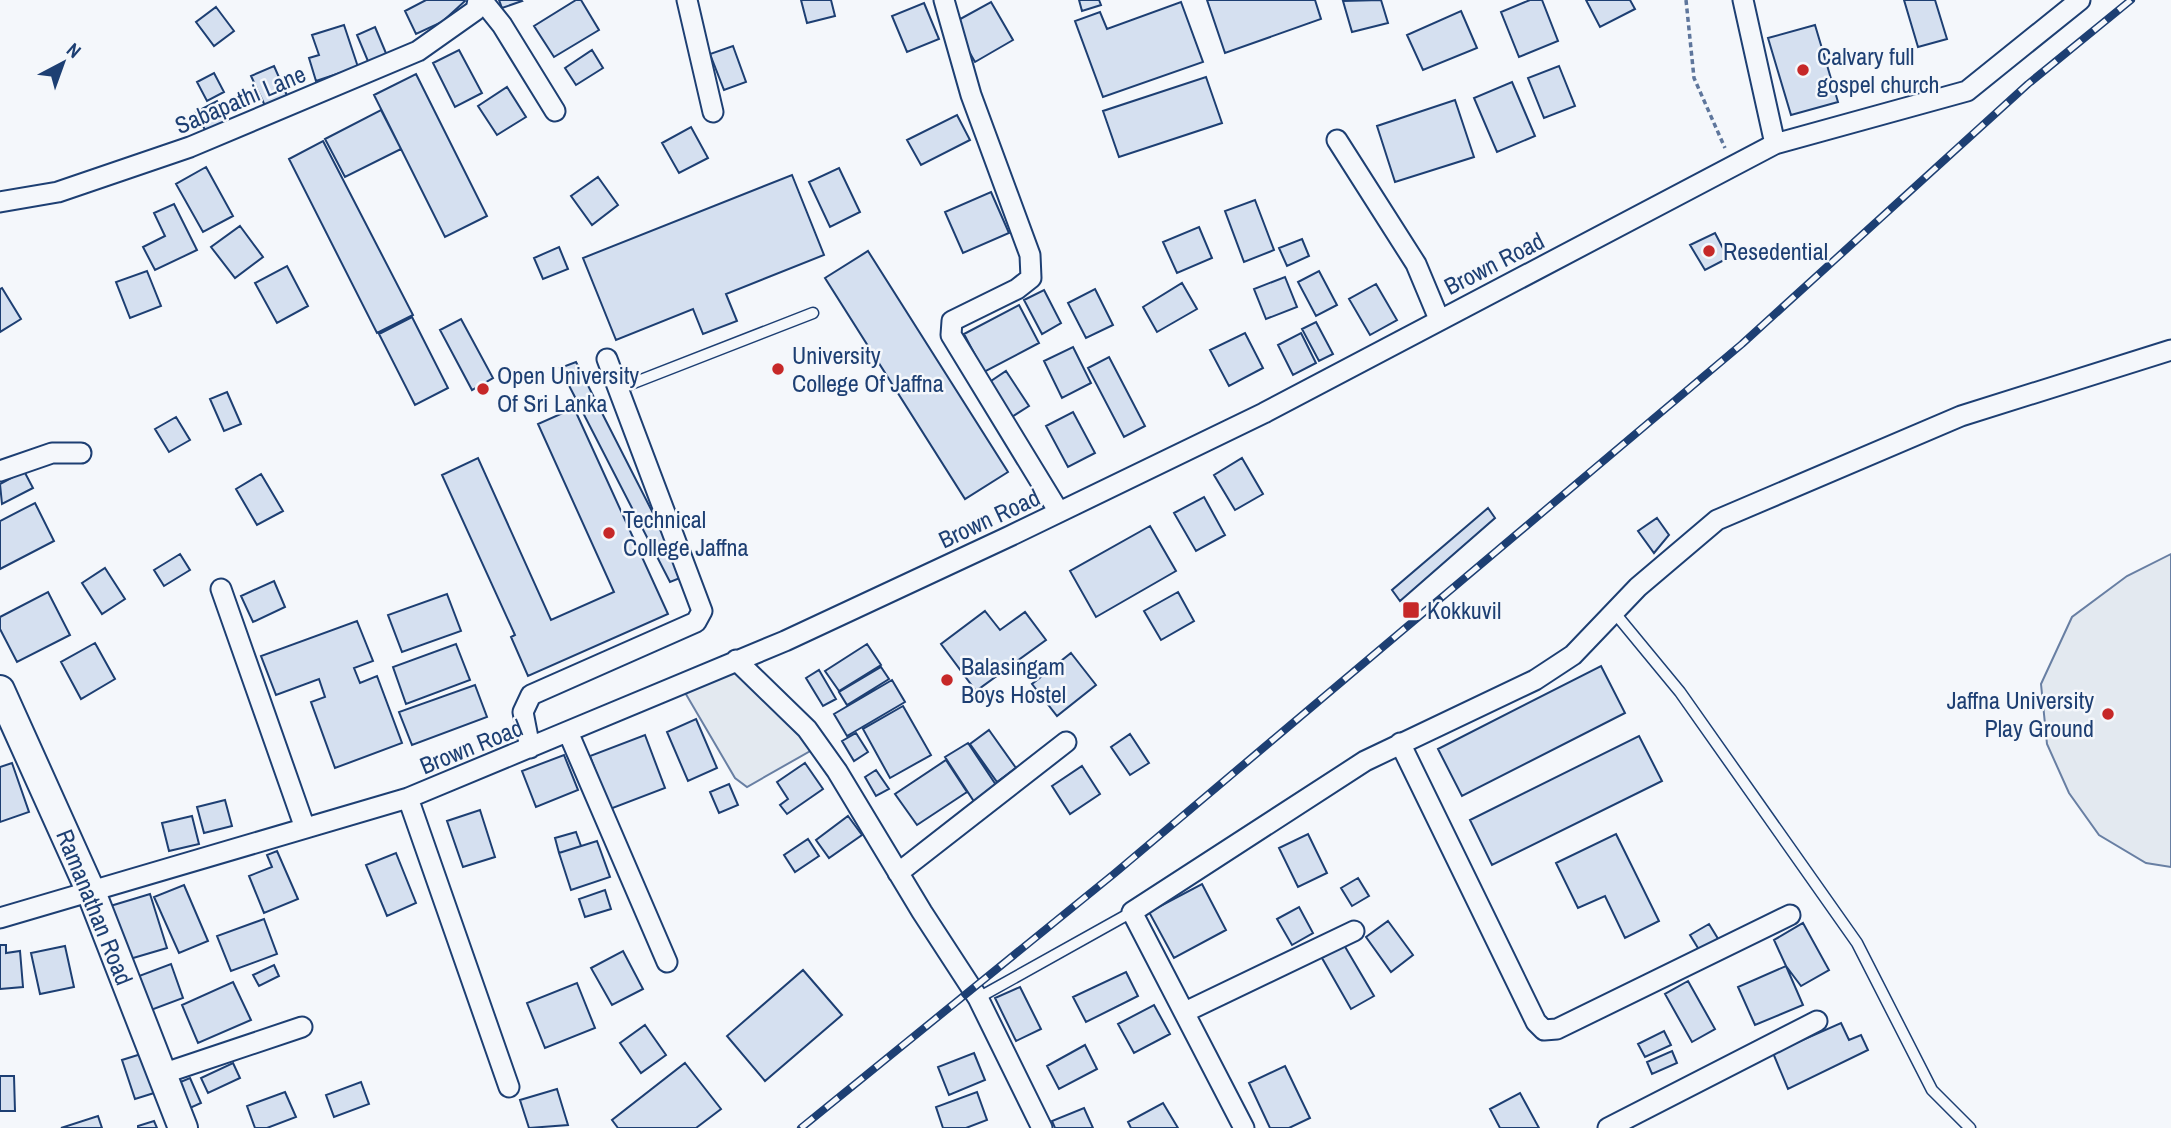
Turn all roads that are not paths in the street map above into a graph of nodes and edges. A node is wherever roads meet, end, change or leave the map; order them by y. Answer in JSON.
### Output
{"nodes":[{"id":1,"x":480,"y":0,"type":"edge"},
{"id":2,"x":687,"y":0,"type":"edge"},
{"id":3,"x":944,"y":0,"type":"edge"},
{"id":4,"x":1743,"y":0,"type":"edge"},
{"id":5,"x":2080,"y":0,"type":"edge"},
{"id":6,"x":555,"y":111,"type":"dead end"},
{"id":7,"x":713,"y":112,"type":"dead end"},
{"id":8,"x":1337,"y":140,"type":"dead end"},
{"id":9,"x":1775,"y":144,"type":"junction"},
{"id":10,"x":0,"y":202,"type":"edge"},
{"id":11,"x":813,"y":313,"type":"dead end"},
{"id":12,"x":1439,"y":319,"type":"junction"},
{"id":13,"x":2171,"y":350,"type":"edge"},
{"id":14,"x":607,"y":359,"type":"dead end"},
{"id":15,"x":618,"y":389,"type":"junction"},
{"id":16,"x":81,"y":453,"type":"dead end"},
{"id":17,"x":0,"y":471,"type":"edge"},
{"id":18,"x":1059,"y":512,"type":"junction"},
{"id":19,"x":221,"y":589,"type":"dead end"},
{"id":20,"x":1615,"y":612,"type":"junction"},
{"id":21,"x":736,"y":660,"type":"junction"},
{"id":22,"x":0,"y":690,"type":"edge"},
{"id":23,"x":568,"y":732,"type":"junction"},
{"id":24,"x":1066,"y":742,"type":"dead end"},
{"id":25,"x":1400,"y":743,"type":"junction"},
{"id":26,"x":530,"y":748,"type":"junction"},
{"id":27,"x":408,"y":798,"type":"junction"},
{"id":28,"x":305,"y":828,"type":"junction"},
{"id":29,"x":898,"y":873,"type":"junction"},
{"id":30,"x":91,"y":892,"type":"junction"},
{"id":31,"x":1132,"y":912,"type":"junction"},
{"id":32,"x":1790,"y":915,"type":"dead end"},
{"id":33,"x":0,"y":918,"type":"edge"},
{"id":34,"x":1354,"y":931,"type":"dead end"},
{"id":35,"x":667,"y":961,"type":"dead end"},
{"id":36,"x":978,"y":998,"type":"junction"},
{"id":37,"x":1185,"y":1012,"type":"junction"},
{"id":38,"x":1817,"y":1021,"type":"dead end"},
{"id":39,"x":302,"y":1027,"type":"dead end"},
{"id":40,"x":162,"y":1074,"type":"junction"},
{"id":41,"x":509,"y":1087,"type":"dead end"},
{"id":42,"x":183,"y":1128,"type":"edge"},
{"id":43,"x":1042,"y":1128,"type":"edge"},
{"id":44,"x":1244,"y":1128,"type":"edge"},
{"id":45,"x":1608,"y":1128,"type":"edge"},
{"id":46,"x":1970,"y":1128,"type":"edge"}],
"edges":[{"from":1,"to":6,"type":"street"},
{"from":1,"to":10,"type":"street","name":"Sabapathi Lane"},
{"from":2,"to":7,"type":"street"},
{"from":3,"to":18,"type":"street"},
{"from":4,"to":9,"type":"street"},
{"from":5,"to":9,"type":"street","name":"Brown Road"},
{"from":8,"to":12,"type":"street"},
{"from":9,"to":12,"type":"street","name":"Brown Road"},
{"from":11,"to":15,"type":"lane"},
{"from":12,"to":18,"type":"street","name":"Brown Road"},
{"from":13,"to":20,"type":"street"},
{"from":14,"to":15,"type":"street"},
{"from":15,"to":26,"type":"street"},
{"from":16,"to":17,"type":"street"},
{"from":18,"to":21,"type":"street","name":"Brown Road"},
{"from":19,"to":28,"type":"street"},
{"from":20,"to":25,"type":"street"},
{"from":20,"to":46,"type":"lane"},
{"from":21,"to":23,"type":"street","name":"Brown Road"},
{"from":21,"to":29,"type":"street"},
{"from":22,"to":30,"type":"main road","name":"Ramanathan Road"},
{"from":23,"to":26,"type":"street","name":"Brown Road"},
{"from":23,"to":35,"type":"street"},
{"from":24,"to":29,"type":"street"},
{"from":25,"to":31,"type":"street"},
{"from":25,"to":32,"type":"street"},
{"from":26,"to":27,"type":"street","name":"Brown Road"},
{"from":27,"to":28,"type":"street","name":"Brown Road"},
{"from":27,"to":41,"type":"street"},
{"from":28,"to":30,"type":"street","name":"Brown Road"},
{"from":29,"to":36,"type":"street"},
{"from":30,"to":33,"type":"street","name":"Brown Road"},
{"from":30,"to":40,"type":"main road","name":"Ramanathan Road"},
{"from":31,"to":36,"type":"lane"},
{"from":31,"to":37,"type":"street"},
{"from":34,"to":37,"type":"street"},
{"from":36,"to":43,"type":"street"},
{"from":37,"to":44,"type":"street"},
{"from":38,"to":45,"type":"street"},
{"from":39,"to":40,"type":"street"},
{"from":40,"to":42,"type":"main road","name":"Ramanathan Road"}]}
